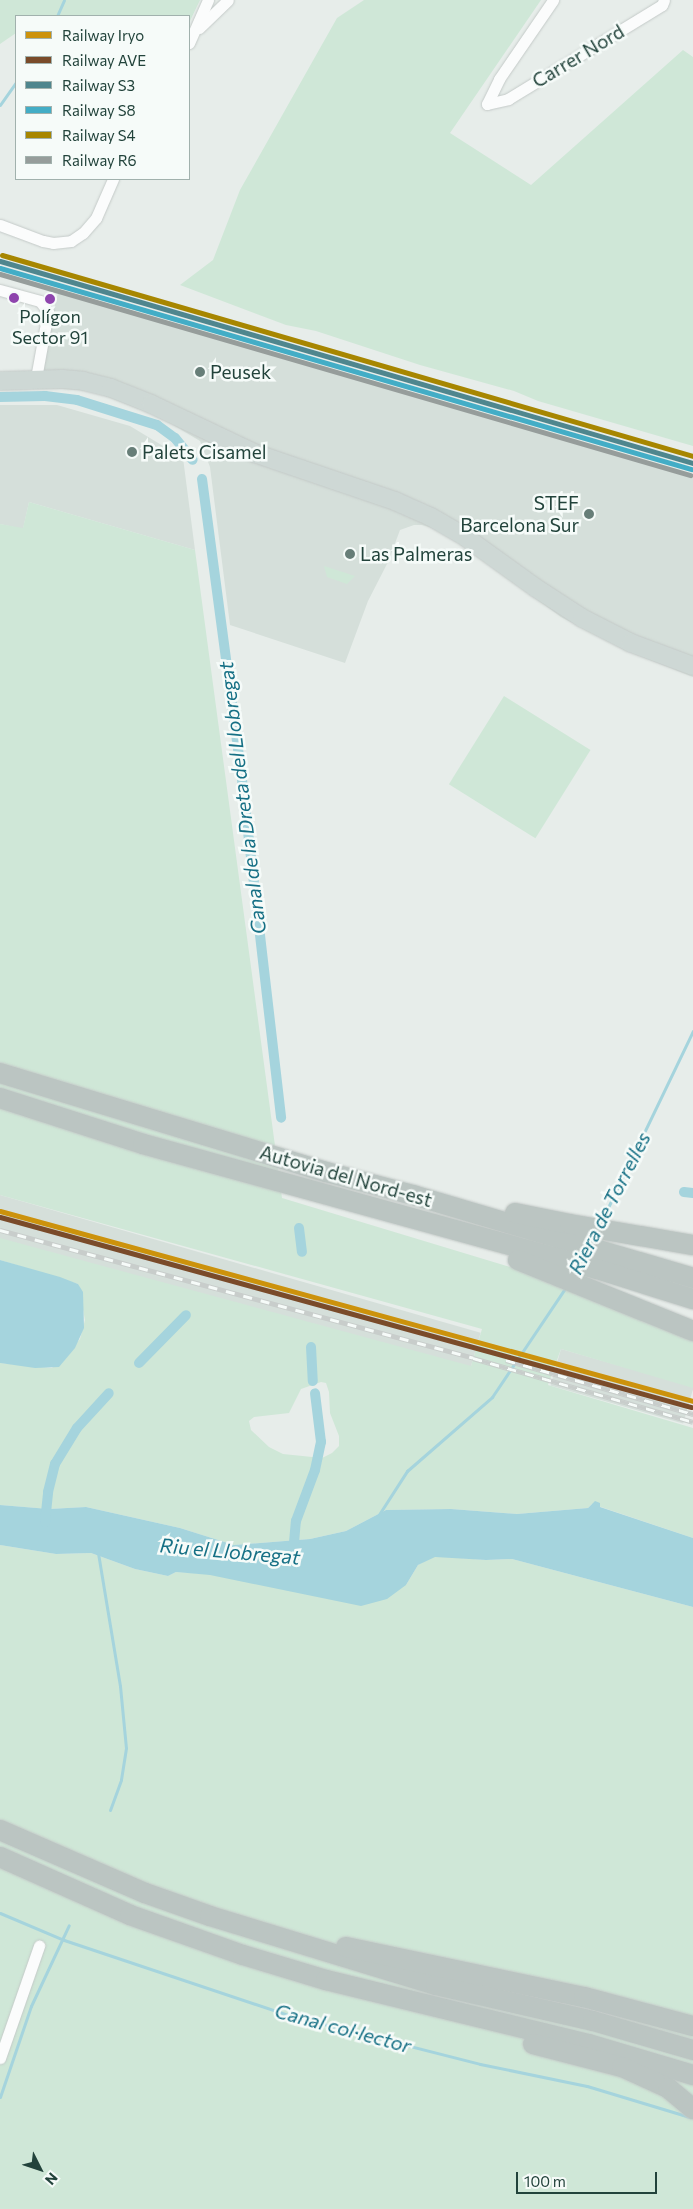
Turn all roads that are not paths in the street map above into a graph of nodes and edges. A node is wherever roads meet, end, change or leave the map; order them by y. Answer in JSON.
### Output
{"nodes":[{"id":1,"x":208,"y":0,"type":"edge"},
{"id":2,"x":228,"y":0,"type":"edge"},
{"id":3,"x":553,"y":0,"type":"edge"},
{"id":4,"x":664,"y":0,"type":"edge"},
{"id":5,"x":195,"y":33,"type":"junction"},
{"id":6,"x":190,"y":41,"type":"edge"},
{"id":7,"x":113,"y":180,"type":"edge"},
{"id":8,"x":0,"y":225,"type":"edge"},
{"id":9,"x":0,"y":290,"type":"edge"},
{"id":10,"x":36,"y":378,"type":"junction"},
{"id":11,"x":0,"y":381,"type":"edge"},
{"id":12,"x":693,"y":666,"type":"edge"},
{"id":13,"x":0,"y":1073,"type":"edge"},
{"id":14,"x":0,"y":1098,"type":"edge"},
{"id":15,"x":566,"y":1232,"type":"junction"},
{"id":16,"x":693,"y":1245,"type":"edge"},
{"id":17,"x":592,"y":1278,"type":"junction"},
{"id":18,"x":693,"y":1278,"type":"edge"},
{"id":19,"x":693,"y":1299,"type":"edge"},
{"id":20,"x":693,"y":1331,"type":"edge"},
{"id":21,"x":0,"y":1830,"type":"edge"},
{"id":22,"x":0,"y":1857,"type":"edge"},
{"id":23,"x":275,"y":1936,"type":"junction"},
{"id":24,"x":39,"y":1946,"type":"dead end"},
{"id":25,"x":584,"y":1997,"type":"junction"},
{"id":26,"x":411,"y":2001,"type":"junction"},
{"id":27,"x":693,"y":2012,"type":"edge"},
{"id":28,"x":693,"y":2026,"type":"edge"},
{"id":29,"x":693,"y":2050,"type":"edge"},
{"id":30,"x":0,"y":2058,"type":"edge"},
{"id":31,"x":693,"y":2074,"type":"edge"},
{"id":32,"x":693,"y":2109,"type":"edge"}],
"edges":[{"from":1,"to":5,"type":"street"},
{"from":2,"to":5,"type":"street"},
{"from":3,"to":4,"type":"street","name":"Carrer Nord"},
{"from":5,"to":6,"type":"street"},
{"from":7,"to":8,"type":"street"},
{"from":9,"to":10,"type":"street"},
{"from":10,"to":11,"type":"main road"},
{"from":10,"to":12,"type":"main road"},
{"from":13,"to":15,"type":"highway","name":"Autovia del Nord-est"},
{"from":14,"to":17,"type":"highway","name":"Autovia del Nord-est"},
{"from":15,"to":16,"type":"highway"},
{"from":15,"to":18,"type":"highway","name":"Autovia del Nord-est"},
{"from":17,"to":19,"type":"highway"},
{"from":17,"to":20,"type":"highway"},
{"from":21,"to":23,"type":"highway"},
{"from":22,"to":26,"type":"highway"},
{"from":23,"to":25,"type":"highway"},
{"from":23,"to":29,"type":"highway"},
{"from":24,"to":30,"type":"street"},
{"from":25,"to":27,"type":"highway"},
{"from":25,"to":28,"type":"highway"},
{"from":26,"to":31,"type":"highway"},
{"from":26,"to":32,"type":"highway"}]}
